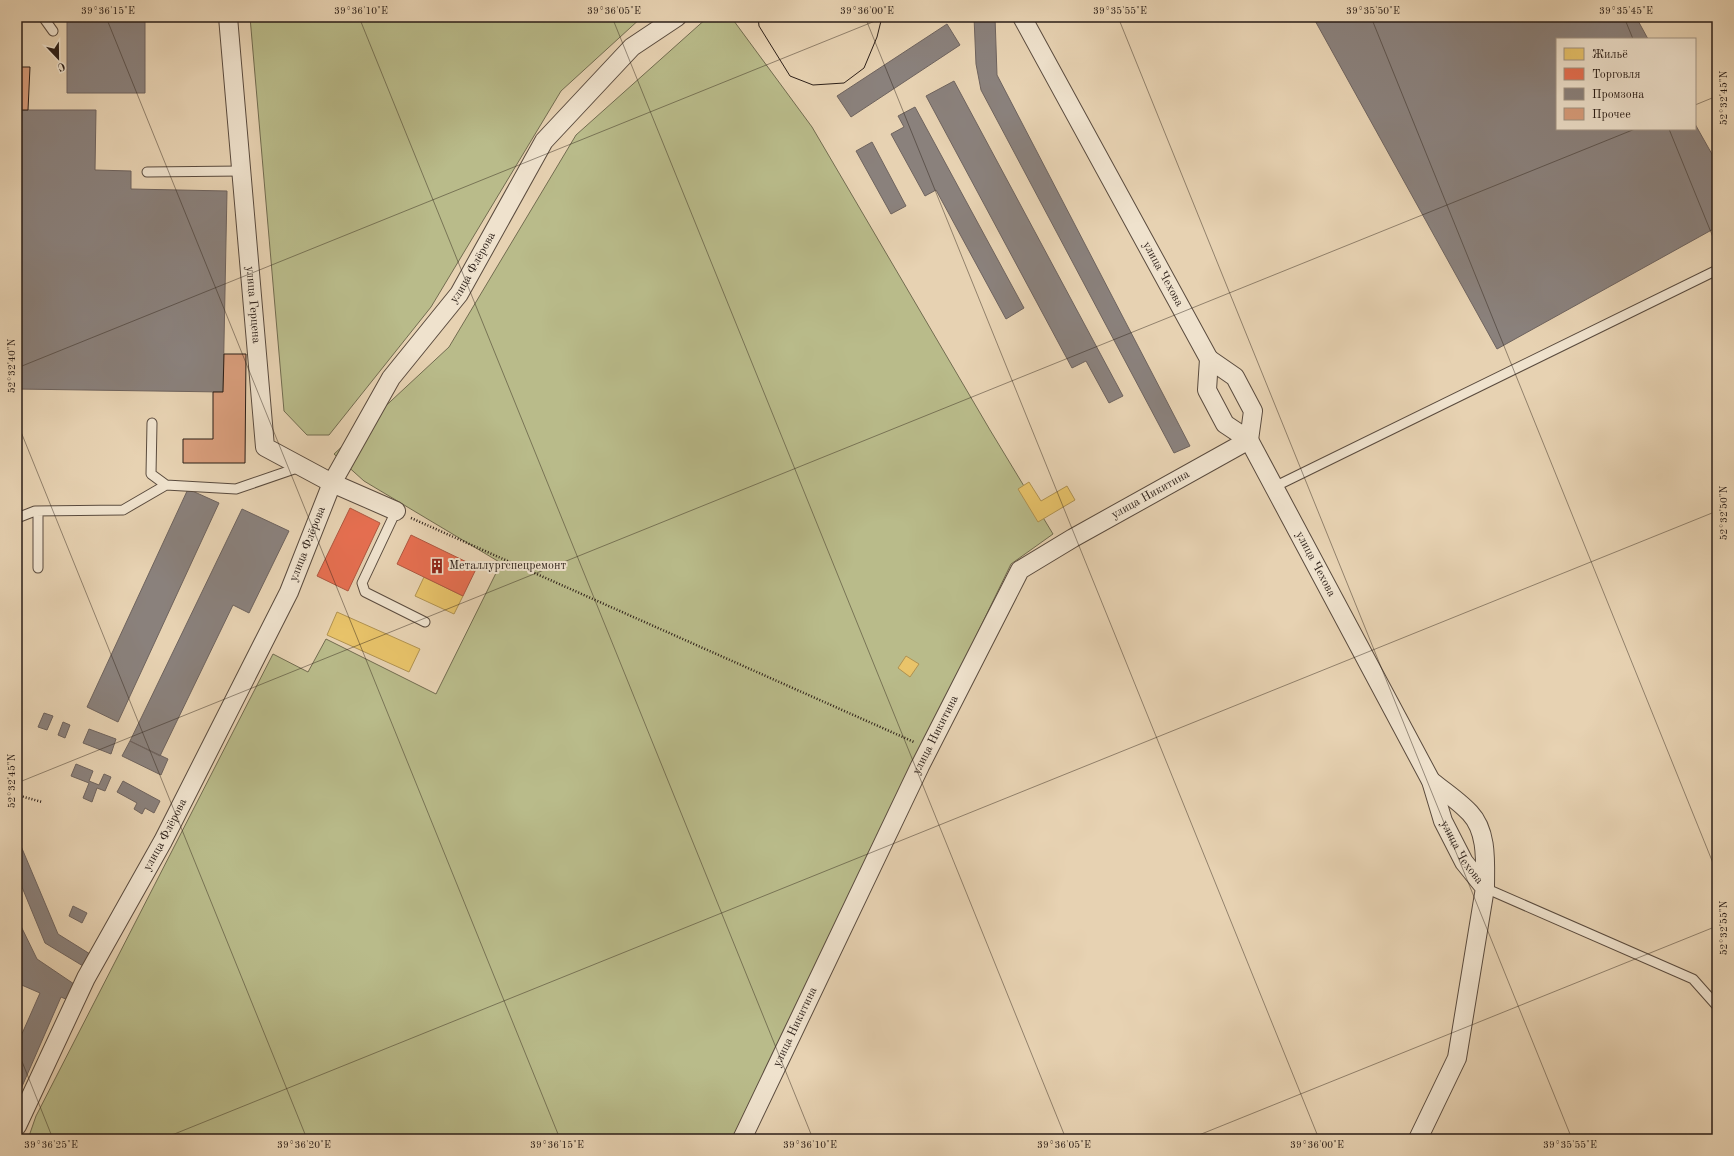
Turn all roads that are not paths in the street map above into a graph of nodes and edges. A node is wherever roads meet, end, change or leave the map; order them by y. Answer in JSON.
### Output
{"nodes":[{"id":1,"x":43,"y":17,"type":"edge"},
{"id":2,"x":228,"y":17,"type":"edge"},
{"id":3,"x":676,"y":17,"type":"edge"},
{"id":4,"x":1022,"y":17,"type":"edge"},
{"id":5,"x":53,"y":31,"type":"dead end"},
{"id":6,"x":241,"y":171,"type":"junction"},
{"id":7,"x":147,"y":172,"type":"dead end"},
{"id":8,"x":1717,"y":270,"type":"edge"},
{"id":9,"x":1209,"y":359,"type":"junction"},
{"id":10,"x":152,"y":423,"type":"dead end"},
{"id":11,"x":1249,"y":440,"type":"junction"},
{"id":12,"x":302,"y":467,"type":"junction"},
{"id":13,"x":332,"y":483,"type":"junction"},
{"id":14,"x":166,"y":486,"type":"junction"},
{"id":15,"x":1274,"y":487,"type":"junction"},
{"id":16,"x":38,"y":511,"type":"junction"},
{"id":17,"x":396,"y":511,"type":"joint"},
{"id":18,"x":17,"y":518,"type":"edge"},
{"id":19,"x":38,"y":568,"type":"dead end"},
{"id":20,"x":425,"y":622,"type":"dead end"},
{"id":21,"x":1431,"y":781,"type":"junction"},
{"id":22,"x":1485,"y":888,"type":"junction"},
{"id":23,"x":1717,"y":1006,"type":"edge"},
{"id":24,"x":17,"y":1126,"type":"edge"},
{"id":25,"x":742,"y":1139,"type":"edge"},
{"id":26,"x":1418,"y":1139,"type":"edge"}],
"edges":[{"from":1,"to":5,"type":"lane"},
{"from":2,"to":6,"type":"street","name":"улица Герцена"},
{"from":3,"to":13,"type":"street","name":"улица Флёрова"},
{"from":4,"to":9,"type":"street","name":"улица Чехова"},
{"from":6,"to":7,"type":"lane"},
{"from":6,"to":12,"type":"street","name":"улица Герцена"},
{"from":8,"to":15,"type":"lane"},
{"from":9,"to":11,"type":"street"},
{"from":9,"to":11,"type":"street","name":"улица Чехова"},
{"from":10,"to":14,"type":"lane"},
{"from":11,"to":15,"type":"street","name":"улица Чехова"},
{"from":11,"to":25,"type":"street","name":"улица Никитина"},
{"from":12,"to":13,"type":"street","name":"улица Герцена"},
{"from":12,"to":14,"type":"lane"},
{"from":13,"to":17,"type":"street","name":"улица Герцена"},
{"from":13,"to":24,"type":"street","name":"улица Флёрова"},
{"from":14,"to":16,"type":"lane"},
{"from":15,"to":21,"type":"street","name":"улица Чехова"},
{"from":16,"to":18,"type":"lane"},
{"from":16,"to":19,"type":"lane"},
{"from":17,"to":20,"type":"lane"},
{"from":21,"to":22,"type":"street","name":"улица Чехова"},
{"from":21,"to":22,"type":"street"},
{"from":22,"to":23,"type":"lane"},
{"from":22,"to":26,"type":"street","name":"улица Чехова"}]}
